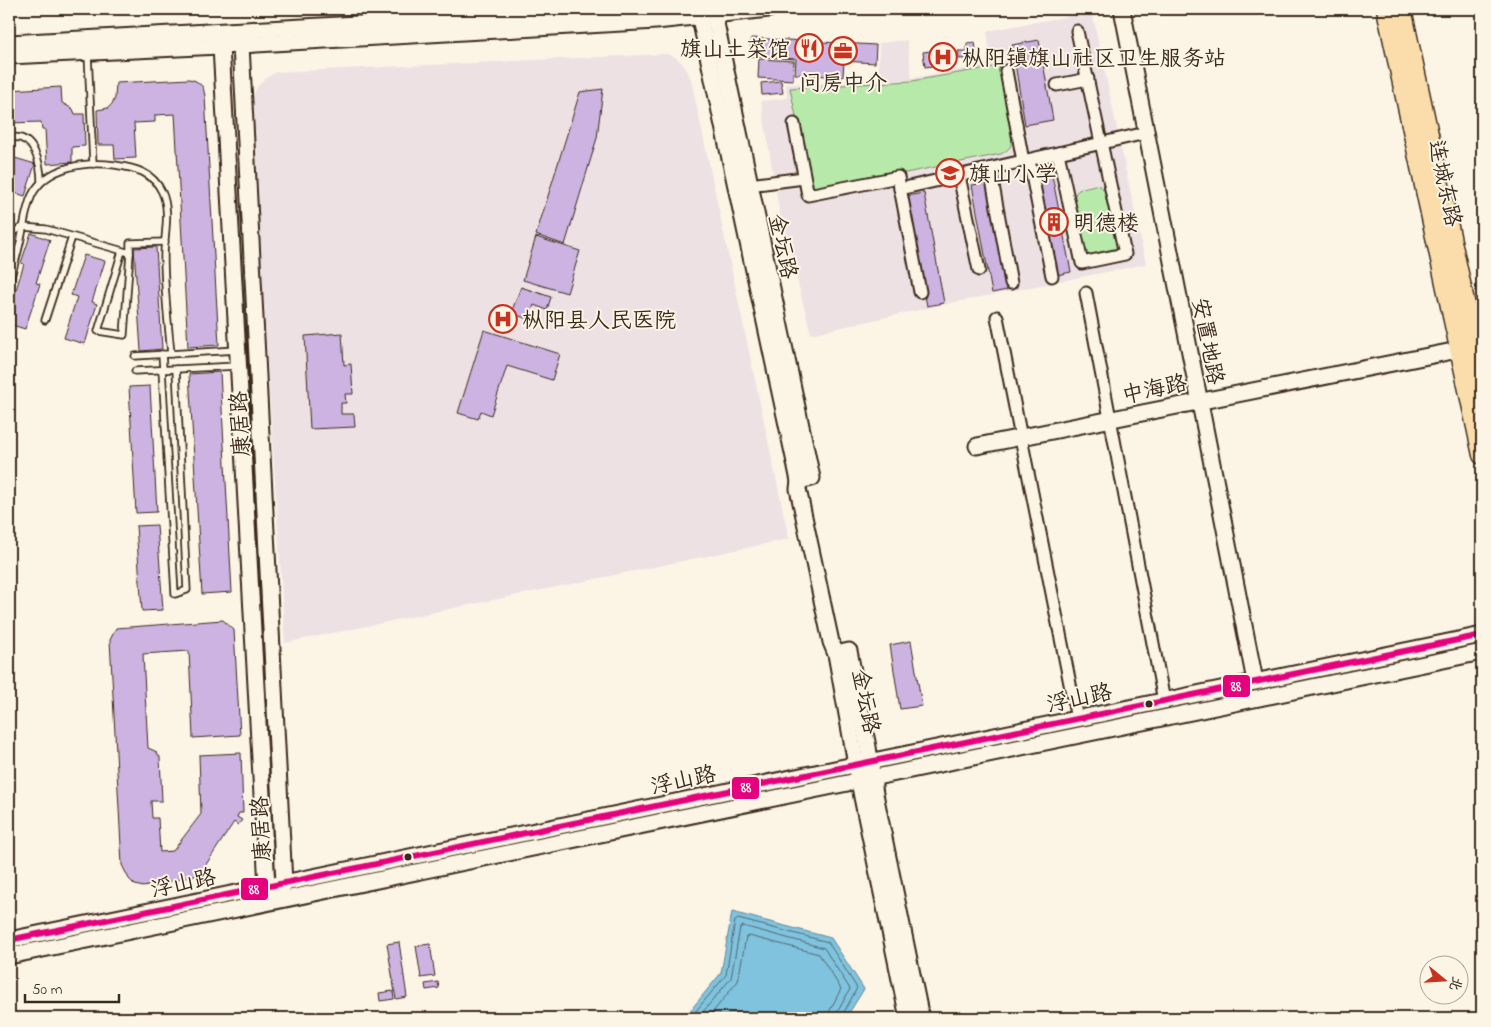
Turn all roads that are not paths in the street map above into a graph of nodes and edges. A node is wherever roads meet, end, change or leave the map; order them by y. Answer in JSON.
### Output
{"nodes":[{"id":1,"x":629,"y":9,"type":"edge"},
{"id":2,"x":769,"y":9,"type":"edge"},
{"id":3,"x":1122,"y":9,"type":"edge"},
{"id":4,"x":1386,"y":9,"type":"edge"},
{"id":5,"x":1402,"y":9,"type":"edge"},
{"id":6,"x":706,"y":12,"type":"edge"},
{"id":7,"x":1077,"y":31,"type":"dead end"},
{"id":8,"x":231,"y":32,"type":"junction"},
{"id":9,"x":9,"y":43,"type":"edge"},
{"id":10,"x":241,"y":45,"type":"junction"},
{"id":11,"x":221,"y":46,"type":"junction"},
{"id":12,"x":88,"y":52,"type":"junction"},
{"id":13,"x":9,"y":56,"type":"edge"},
{"id":14,"x":1006,"y":71,"type":"dead end"},
{"id":15,"x":1088,"y":79,"type":"junction"},
{"id":16,"x":1057,"y":85,"type":"dead end"},
{"id":17,"x":794,"y":124,"type":"dead end"},
{"id":18,"x":1146,"y":133,"type":"junction"},
{"id":19,"x":9,"y":138,"type":"edge"},
{"id":20,"x":1101,"y":143,"type":"junction"},
{"id":21,"x":1058,"y":153,"type":"junction"},
{"id":22,"x":1026,"y":160,"type":"junction"},
{"id":23,"x":93,"y":164,"type":"junction"},
{"id":24,"x":990,"y":169,"type":"junction"},
{"id":25,"x":959,"y":176,"type":"junction"},
{"id":26,"x":804,"y":178,"type":"junction"},
{"id":27,"x":41,"y":182,"type":"junction"},
{"id":28,"x":749,"y":185,"type":"junction"},
{"id":29,"x":900,"y":189,"type":"junction"},
{"id":30,"x":23,"y":227,"type":"junction"},
{"id":31,"x":9,"y":234,"type":"edge"},
{"id":32,"x":72,"y":237,"type":"junction"},
{"id":33,"x":165,"y":242,"type":"junction"},
{"id":34,"x":122,"y":251,"type":"junction"},
{"id":35,"x":130,"y":253,"type":"junction"},
{"id":36,"x":978,"y":270,"type":"dead end"},
{"id":37,"x":1052,"y":276,"type":"dead end"},
{"id":38,"x":9,"y":283,"type":"edge"},
{"id":39,"x":1011,"y":283,"type":"dead end"},
{"id":40,"x":920,"y":292,"type":"dead end"},
{"id":41,"x":1086,"y":293,"type":"dead end"},
{"id":42,"x":997,"y":318,"type":"dead end"},
{"id":43,"x":45,"y":320,"type":"dead end"},
{"id":44,"x":237,"y":350,"type":"junction"},
{"id":45,"x":1458,"y":350,"type":"junction"},
{"id":46,"x":162,"y":354,"type":"junction"},
{"id":47,"x":170,"y":354,"type":"junction"},
{"id":48,"x":135,"y":356,"type":"dead end"},
{"id":49,"x":238,"y":366,"type":"junction"},
{"id":50,"x":162,"y":369,"type":"junction"},
{"id":51,"x":176,"y":369,"type":"junction"},
{"id":52,"x":135,"y":371,"type":"dead end"},
{"id":53,"x":1482,"y":380,"type":"edge"},
{"id":54,"x":1199,"y":401,"type":"junction"},
{"id":55,"x":1110,"y":419,"type":"junction"},
{"id":56,"x":179,"y":432,"type":"junction"},
{"id":57,"x":165,"y":433,"type":"junction"},
{"id":58,"x":1021,"y":437,"type":"junction"},
{"id":59,"x":977,"y":446,"type":"dead end"},
{"id":60,"x":1482,"y":455,"type":"edge"},
{"id":61,"x":806,"y":480,"type":"junction"},
{"id":62,"x":182,"y":482,"type":"junction"},
{"id":63,"x":168,"y":483,"type":"junction"},
{"id":64,"x":185,"y":540,"type":"junction"},
{"id":65,"x":172,"y":541,"type":"junction"},
{"id":66,"x":1482,"y":635,"type":"edge"},
{"id":67,"x":1482,"y":652,"type":"edge"},
{"id":68,"x":1255,"y":682,"type":"junction"},
{"id":69,"x":1164,"y":701,"type":"junction"},
{"id":70,"x":1077,"y":719,"type":"junction"},
{"id":71,"x":864,"y":764,"type":"junction"},
{"id":72,"x":866,"y":779,"type":"junction"},
{"id":73,"x":284,"y":883,"type":"junction"},
{"id":74,"x":267,"y":886,"type":"junction"},
{"id":75,"x":277,"y":900,"type":"junction"},
{"id":76,"x":9,"y":940,"type":"edge"},
{"id":77,"x":9,"y":956,"type":"edge"},
{"id":78,"x":908,"y":1018,"type":"edge"},
{"id":79,"x":922,"y":1018,"type":"edge"}],
"edges":[{"from":1,"to":8,"type":"main road"},
{"from":2,"to":6,"type":"main road"},
{"from":3,"to":18,"type":"main road","name":"安置地路"},
{"from":4,"to":45,"type":"main road","name":"连城东路"},
{"from":5,"to":53,"type":"main road","name":"连城东路"},
{"from":6,"to":10,"type":"main road"},
{"from":6,"to":28,"type":"main road","name":"金坛路"},
{"from":6,"to":61,"type":"main road","name":"金坛路"},
{"from":7,"to":15,"type":"street"},
{"from":8,"to":9,"type":"main road"},
{"from":8,"to":10,"type":"main road"},
{"from":8,"to":11,"type":"main road"},
{"from":10,"to":11,"type":"main road"},
{"from":10,"to":73,"type":"main road","name":"康居路"},
{"from":11,"to":12,"type":"main road"},
{"from":11,"to":44,"type":"main road","name":"康居路"},
{"from":12,"to":13,"type":"main road"},
{"from":12,"to":23,"type":"lane"},
{"from":14,"to":22,"type":"street"},
{"from":15,"to":16,"type":"street"},
{"from":15,"to":20,"type":"street"},
{"from":17,"to":26,"type":"street"},
{"from":18,"to":20,"type":"street"},
{"from":18,"to":54,"type":"main road","name":"安置地路"},
{"from":19,"to":27,"type":"lane"},
{"from":20,"to":21,"type":"street"},
{"from":20,"to":21,"type":"street"},
{"from":21,"to":22,"type":"street"},
{"from":22,"to":24,"type":"street"},
{"from":22,"to":37,"type":"street"},
{"from":23,"to":27,"type":"lane"},
{"from":23,"to":33,"type":"lane"},
{"from":24,"to":25,"type":"street"},
{"from":24,"to":39,"type":"street"},
{"from":25,"to":29,"type":"street"},
{"from":25,"to":36,"type":"street"},
{"from":26,"to":28,"type":"street"},
{"from":26,"to":29,"type":"street"},
{"from":27,"to":30,"type":"lane"},
{"from":28,"to":61,"type":"main road","name":"金坛路"},
{"from":29,"to":40,"type":"street"},
{"from":30,"to":31,"type":"lane"},
{"from":30,"to":32,"type":"lane"},
{"from":30,"to":38,"type":"lane"},
{"from":32,"to":34,"type":"lane"},
{"from":32,"to":43,"type":"lane"},
{"from":33,"to":35,"type":"lane"},
{"from":33,"to":47,"type":"lane"},
{"from":34,"to":35,"type":"lane"},
{"from":34,"to":35,"type":"lane"},
{"from":41,"to":55,"type":"street"},
{"from":42,"to":58,"type":"street"},
{"from":44,"to":47,"type":"lane"},
{"from":44,"to":49,"type":"main road","name":"康居路"},
{"from":45,"to":54,"type":"main road","name":"中海路"},
{"from":45,"to":60,"type":"main road","name":"连城东路"},
{"from":46,"to":47,"type":"lane"},
{"from":46,"to":48,"type":"lane"},
{"from":46,"to":50,"type":"lane"},
{"from":49,"to":51,"type":"lane"},
{"from":49,"to":74,"type":"main road","name":"康居路"},
{"from":50,"to":51,"type":"lane"},
{"from":50,"to":52,"type":"lane"},
{"from":50,"to":57,"type":"lane"},
{"from":51,"to":56,"type":"lane"},
{"from":54,"to":55,"type":"main road","name":"中海路"},
{"from":54,"to":68,"type":"main road","name":"安置地路"},
{"from":55,"to":58,"type":"main road","name":"中海路"},
{"from":55,"to":69,"type":"street"},
{"from":56,"to":57,"type":"lane"},
{"from":56,"to":62,"type":"lane"},
{"from":57,"to":63,"type":"lane"},
{"from":58,"to":59,"type":"main road","name":"中海路"},
{"from":58,"to":70,"type":"street"},
{"from":61,"to":71,"type":"main road","name":"金坛路"},
{"from":62,"to":63,"type":"lane"},
{"from":62,"to":64,"type":"lane"},
{"from":63,"to":65,"type":"lane"},
{"from":64,"to":65,"type":"lane"},
{"from":64,"to":65,"type":"lane"},
{"from":66,"to":68,"type":"main road","name":"浮山路"},
{"from":67,"to":72,"type":"main road","name":"浮山路"},
{"from":68,"to":69,"type":"main road","name":"浮山路"},
{"from":69,"to":70,"type":"main road","name":"浮山路"},
{"from":70,"to":71,"type":"main road","name":"浮山路"},
{"from":71,"to":72,"type":"main road","name":"金坛路"},
{"from":71,"to":73,"type":"main road","name":"浮山路"},
{"from":72,"to":75,"type":"main road","name":"浮山路"},
{"from":72,"to":78,"type":"main road","name":"金坛路"},
{"from":72,"to":79,"type":"main road","name":"金坛路"},
{"from":73,"to":74,"type":"main road","name":"浮山路"},
{"from":73,"to":75,"type":"main road","name":"康居路"},
{"from":74,"to":75,"type":"main road","name":"康居路"},
{"from":74,"to":76,"type":"main road","name":"浮山路"},
{"from":75,"to":77,"type":"main road","name":"浮山路"}]}
